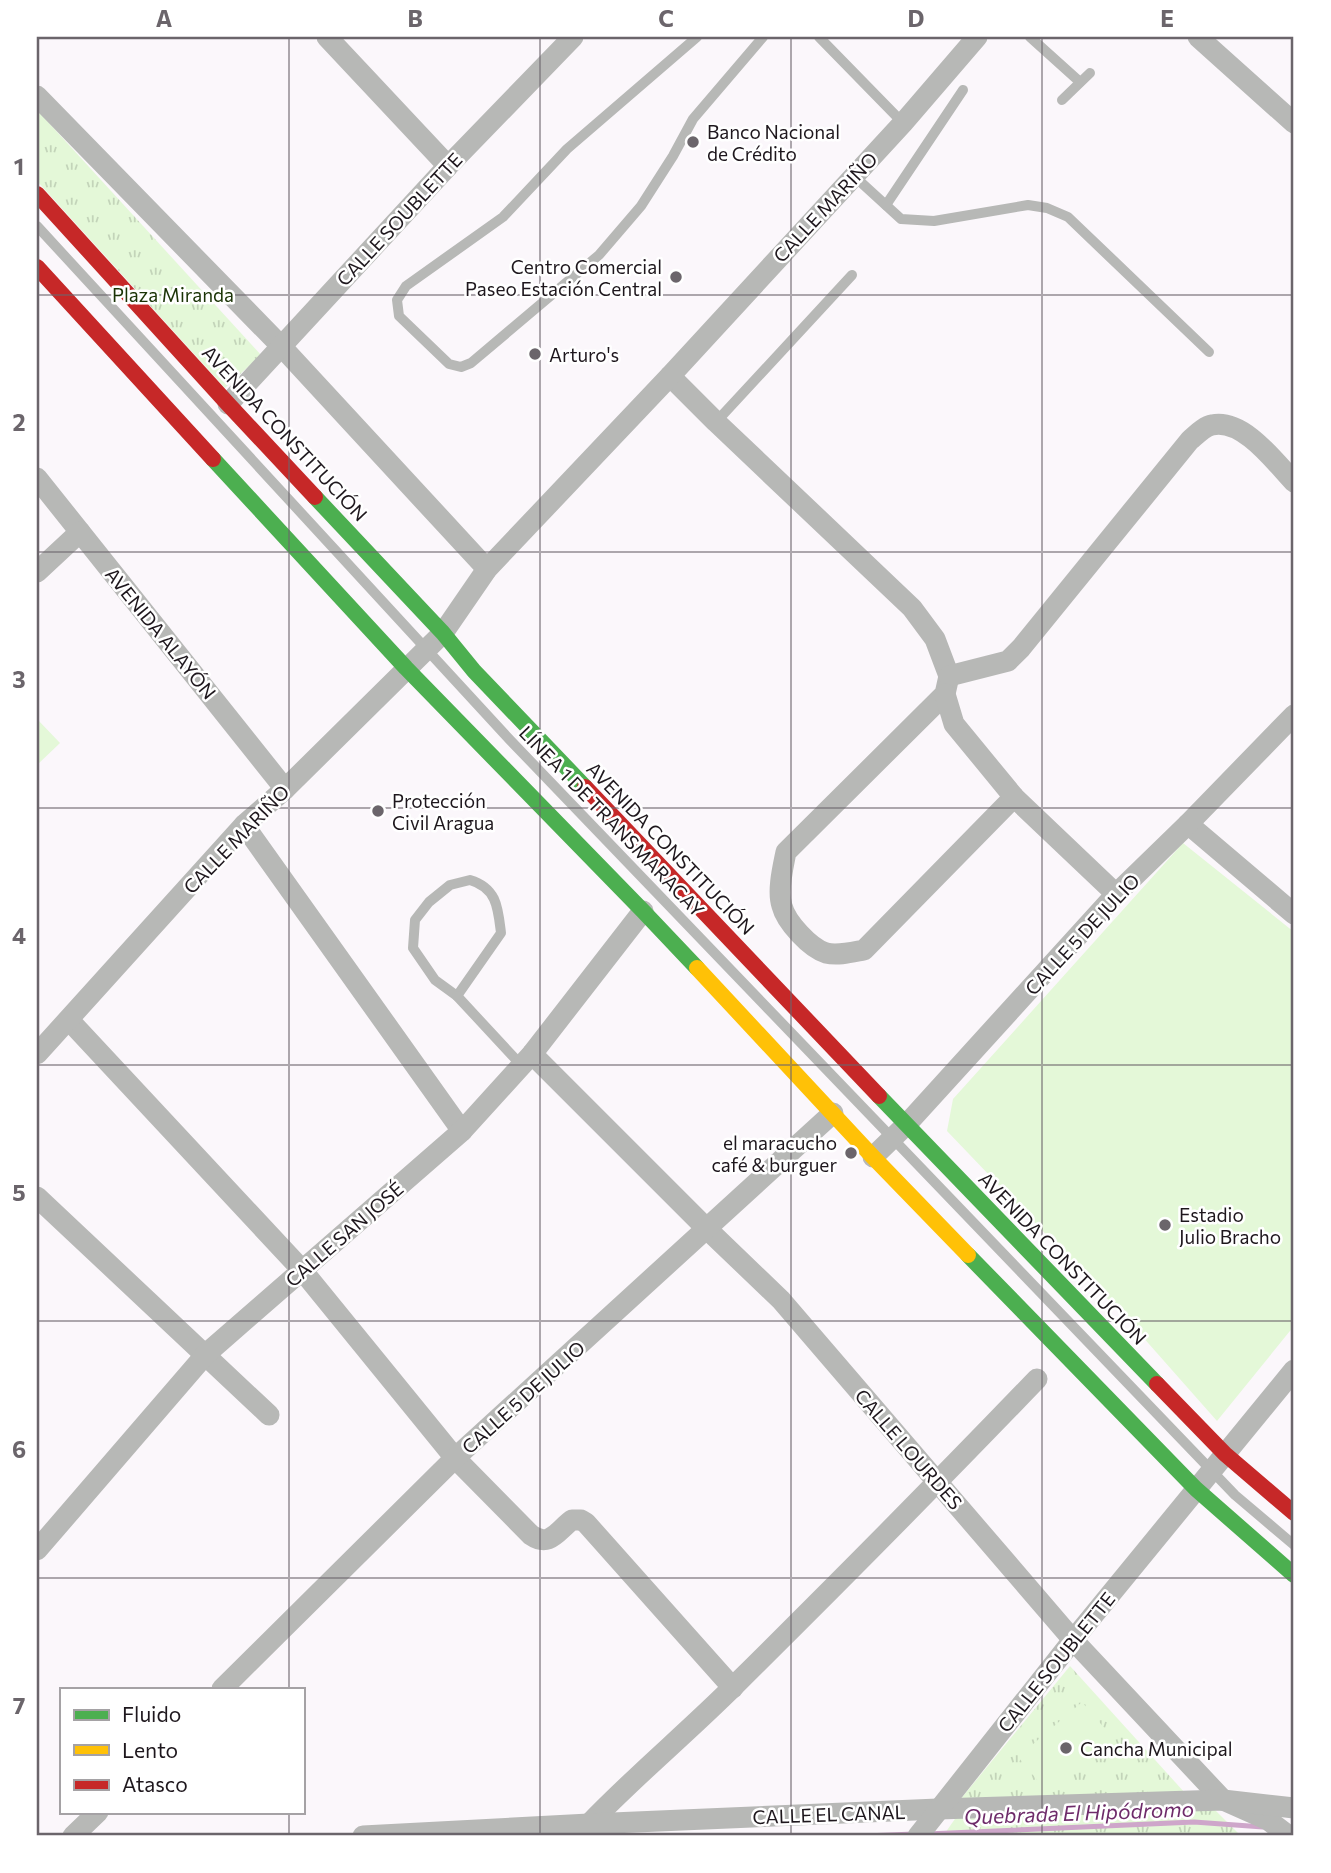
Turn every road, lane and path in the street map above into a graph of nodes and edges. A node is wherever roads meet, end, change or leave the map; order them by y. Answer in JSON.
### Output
{"nodes":[{"id":1,"x":327,"y":37,"type":"edge"},
{"id":2,"x":573,"y":37,"type":"edge"},
{"id":3,"x":697,"y":37,"type":"edge"},
{"id":4,"x":763,"y":37,"type":"edge"},
{"id":5,"x":819,"y":37,"type":"edge"},
{"id":6,"x":977,"y":37,"type":"edge"},
{"id":7,"x":1030,"y":37,"type":"edge"},
{"id":8,"x":1198,"y":37,"type":"edge"},
{"id":9,"x":1090,"y":73,"type":"dead end"},
{"id":10,"x":1080,"y":82,"type":"junction"},
{"id":11,"x":963,"y":90,"type":"dead end"},
{"id":12,"x":37,"y":96,"type":"edge"},
{"id":13,"x":1062,"y":100,"type":"dead end"},
{"id":14,"x":903,"y":122,"type":"junction"},
{"id":15,"x":1294,"y":123,"type":"edge"},
{"id":16,"x":449,"y":166,"type":"junction"},
{"id":17,"x":854,"y":176,"type":"junction"},
{"id":18,"x":37,"y":194,"type":"edge"},
{"id":19,"x":887,"y":205,"type":"junction"},
{"id":20,"x":37,"y":226,"type":"edge"},
{"id":21,"x":37,"y":267,"type":"edge"},
{"id":22,"x":852,"y":275,"type":"dead end"},
{"id":23,"x":281,"y":346,"type":"junction"},
{"id":24,"x":1209,"y":352,"type":"dead end"},
{"id":25,"x":670,"y":376,"type":"junction"},
{"id":26,"x":229,"y":404,"type":"junction"},
{"id":27,"x":716,"y":422,"type":"junction"},
{"id":28,"x":37,"y":478,"type":"edge"},
{"id":29,"x":1294,"y":482,"type":"edge"},
{"id":30,"x":80,"y":533,"type":"junction"},
{"id":31,"x":487,"y":569,"type":"junction"},
{"id":32,"x":37,"y":572,"type":"edge"},
{"id":33,"x":443,"y":633,"type":"junction"},
{"id":34,"x":426,"y":649,"type":"junction"},
{"id":35,"x":406,"y":668,"type":"junction"},
{"id":36,"x":947,"y":685,"type":"junction"},
{"id":37,"x":1294,"y":715,"type":"edge"},
{"id":38,"x":285,"y":789,"type":"junction"},
{"id":39,"x":1014,"y":797,"type":"junction"},
{"id":40,"x":1188,"y":824,"type":"junction"},
{"id":41,"x":244,"y":825,"type":"junction"},
{"id":42,"x":1116,"y":894,"type":"junction"},
{"id":43,"x":643,"y":911,"type":"junction"},
{"id":44,"x":1294,"y":914,"type":"edge"},
{"id":45,"x":457,"y":996,"type":"junction"},
{"id":46,"x":69,"y":1020,"type":"junction"},
{"id":47,"x":37,"y":1054,"type":"edge"},
{"id":48,"x":526,"y":1059,"type":"junction"},
{"id":49,"x":833,"y":1113,"type":"junction"},
{"id":50,"x":462,"y":1131,"type":"junction"},
{"id":51,"x":899,"y":1132,"type":"junction"},
{"id":52,"x":873,"y":1157,"type":"junction"},
{"id":53,"x":37,"y":1197,"type":"edge"},
{"id":54,"x":707,"y":1229,"type":"junction"},
{"id":55,"x":302,"y":1270,"type":"junction"},
{"id":56,"x":206,"y":1354,"type":"junction"},
{"id":57,"x":1294,"y":1370,"type":"edge"},
{"id":58,"x":1037,"y":1379,"type":"dead end"},
{"id":59,"x":269,"y":1415,"type":"dead end"},
{"id":60,"x":1225,"y":1454,"type":"junction"},
{"id":61,"x":455,"y":1458,"type":"junction"},
{"id":62,"x":1211,"y":1471,"type":"junction"},
{"id":63,"x":938,"y":1482,"type":"junction"},
{"id":64,"x":1196,"y":1489,"type":"junction"},
{"id":65,"x":1294,"y":1513,"type":"edge"},
{"id":66,"x":1294,"y":1545,"type":"edge"},
{"id":67,"x":37,"y":1550,"type":"edge"},
{"id":68,"x":1294,"y":1575,"type":"edge"},
{"id":69,"x":1073,"y":1640,"type":"junction"},
{"id":70,"x":223,"y":1688,"type":"edge"},
{"id":71,"x":733,"y":1688,"type":"junction"},
{"id":72,"x":1223,"y":1800,"type":"junction"},
{"id":73,"x":1294,"y":1808,"type":"edge"},
{"id":74,"x":96,"y":1814,"type":"edge"},
{"id":75,"x":928,"y":1823,"type":"edge"},
{"id":76,"x":589,"y":1824,"type":"junction"},
{"id":77,"x":73,"y":1836,"type":"edge"},
{"id":78,"x":363,"y":1836,"type":"edge"},
{"id":79,"x":1289,"y":1836,"type":"edge"}],
"edges":[{"from":1,"to":16,"type":"street"},
{"from":2,"to":16,"type":"street","name":"CALLE SOUBLETTE"},
{"from":3,"to":4,"type":"lane"},
{"from":5,"to":14,"type":"lane"},
{"from":6,"to":14,"type":"street","name":"CALLE MARIÑO"},
{"from":7,"to":10,"type":"lane"},
{"from":8,"to":15,"type":"street"},
{"from":9,"to":10,"type":"lane"},
{"from":10,"to":13,"type":"lane"},
{"from":11,"to":19,"type":"lane"},
{"from":12,"to":23,"type":"street"},
{"from":14,"to":17,"type":"street","name":"CALLE MARIÑO"},
{"from":16,"to":23,"type":"street","name":"CALLE SOUBLETTE"},
{"from":17,"to":19,"type":"lane"},
{"from":17,"to":25,"type":"street","name":"CALLE MARIÑO"},
{"from":18,"to":26,"type":"street","name":"AVENIDA CONSTITUCIÓN"},
{"from":19,"to":24,"type":"lane"},
{"from":20,"to":34,"type":"lane","name":"LÍNEA 1 DE TRANSMARACAY"},
{"from":21,"to":35,"type":"street"},
{"from":22,"to":27,"type":"lane"},
{"from":23,"to":26,"type":"street","name":"CALLE SOUBLETTE"},
{"from":23,"to":31,"type":"street"},
{"from":25,"to":27,"type":"street"},
{"from":25,"to":31,"type":"street","name":"CALLE MARIÑO"},
{"from":26,"to":33,"type":"street","name":"AVENIDA CONSTITUCIÓN"},
{"from":27,"to":36,"type":"street"},
{"from":28,"to":30,"type":"street","name":"AVENIDA ALAYÓN"},
{"from":29,"to":36,"type":"street"},
{"from":30,"to":32,"type":"street"},
{"from":30,"to":38,"type":"street","name":"AVENIDA ALAYÓN"},
{"from":31,"to":33,"type":"street","name":"CALLE MARIÑO"},
{"from":33,"to":34,"type":"street","name":"CALLE MARIÑO"},
{"from":33,"to":51,"type":"street","name":"AVENIDA CONSTITUCIÓN"},
{"from":34,"to":35,"type":"street","name":"CALLE MARIÑO"},
{"from":34,"to":51,"type":"lane","name":"LÍNEA 1 DE TRANSMARACAY"},
{"from":35,"to":38,"type":"street","name":"CALLE MARIÑO"},
{"from":35,"to":43,"type":"street"},
{"from":36,"to":39,"type":"street"},
{"from":36,"to":39,"type":"street"},
{"from":37,"to":40,"type":"street","name":"CALLE 5 DE JULIO"},
{"from":38,"to":41,"type":"street","name":"CALLE MARIÑO"},
{"from":39,"to":42,"type":"street"},
{"from":40,"to":42,"type":"street","name":"CALLE 5 DE JULIO"},
{"from":40,"to":44,"type":"street"},
{"from":41,"to":46,"type":"street","name":"CALLE MARIÑO"},
{"from":41,"to":50,"type":"street"},
{"from":42,"to":51,"type":"street","name":"CALLE 5 DE JULIO"},
{"from":43,"to":48,"type":"street","name":"CALLE SAN JOSÉ"},
{"from":43,"to":49,"type":"street"},
{"from":45,"to":45,"type":"lane"},
{"from":45,"to":48,"type":"lane"},
{"from":46,"to":47,"type":"street","name":"CALLE MARIÑO"},
{"from":46,"to":55,"type":"street"},
{"from":48,"to":50,"type":"street","name":"CALLE SAN JOSÉ"},
{"from":48,"to":54,"type":"street","name":"CALLE LOURDES"},
{"from":49,"to":52,"type":"street"},
{"from":49,"to":54,"type":"street","name":"CALLE 5 DE JULIO"},
{"from":50,"to":55,"type":"street","name":"CALLE SAN JOSÉ"},
{"from":51,"to":52,"type":"street","name":"CALLE 5 DE JULIO"},
{"from":51,"to":60,"type":"street","name":"AVENIDA CONSTITUCIÓN"},
{"from":51,"to":62,"type":"lane","name":"LÍNEA 1 DE TRANSMARACAY"},
{"from":52,"to":64,"type":"street"},
{"from":53,"to":56,"type":"street"},
{"from":54,"to":61,"type":"street","name":"CALLE 5 DE JULIO"},
{"from":54,"to":63,"type":"street","name":"CALLE LOURDES"},
{"from":55,"to":56,"type":"street","name":"CALLE SAN JOSÉ"},
{"from":55,"to":61,"type":"street"},
{"from":56,"to":59,"type":"street"},
{"from":56,"to":67,"type":"street","name":"CALLE SAN JOSÉ"},
{"from":57,"to":60,"type":"street","name":"CALLE SOUBLETTE"},
{"from":58,"to":63,"type":"street"},
{"from":60,"to":62,"type":"street","name":"CALLE SOUBLETTE"},
{"from":60,"to":65,"type":"street","name":"AVENIDA CONSTITUCIÓN"},
{"from":61,"to":70,"type":"street","name":"CALLE 5 DE JULIO"},
{"from":61,"to":71,"type":"street"},
{"from":62,"to":64,"type":"street","name":"CALLE SOUBLETTE"},
{"from":62,"to":66,"type":"lane","name":"LÍNEA 1 DE TRANSMARACAY"},
{"from":63,"to":69,"type":"street","name":"CALLE LOURDES"},
{"from":63,"to":71,"type":"street"},
{"from":64,"to":68,"type":"street"},
{"from":64,"to":69,"type":"street","name":"CALLE SOUBLETTE"},
{"from":69,"to":72,"type":"street","name":"CALLE LOURDES"},
{"from":69,"to":75,"type":"street","name":"CALLE SOUBLETTE"},
{"from":71,"to":76,"type":"street"},
{"from":72,"to":73,"type":"street","name":"CALLE EL CANAL"},
{"from":72,"to":75,"type":"street","name":"CALLE EL CANAL"},
{"from":72,"to":79,"type":"street","name":"CALLE LOURDES"},
{"from":74,"to":77,"type":"street"},
{"from":75,"to":76,"type":"street","name":"CALLE EL CANAL"},
{"from":76,"to":78,"type":"street","name":"CALLE EL CANAL"}]}
